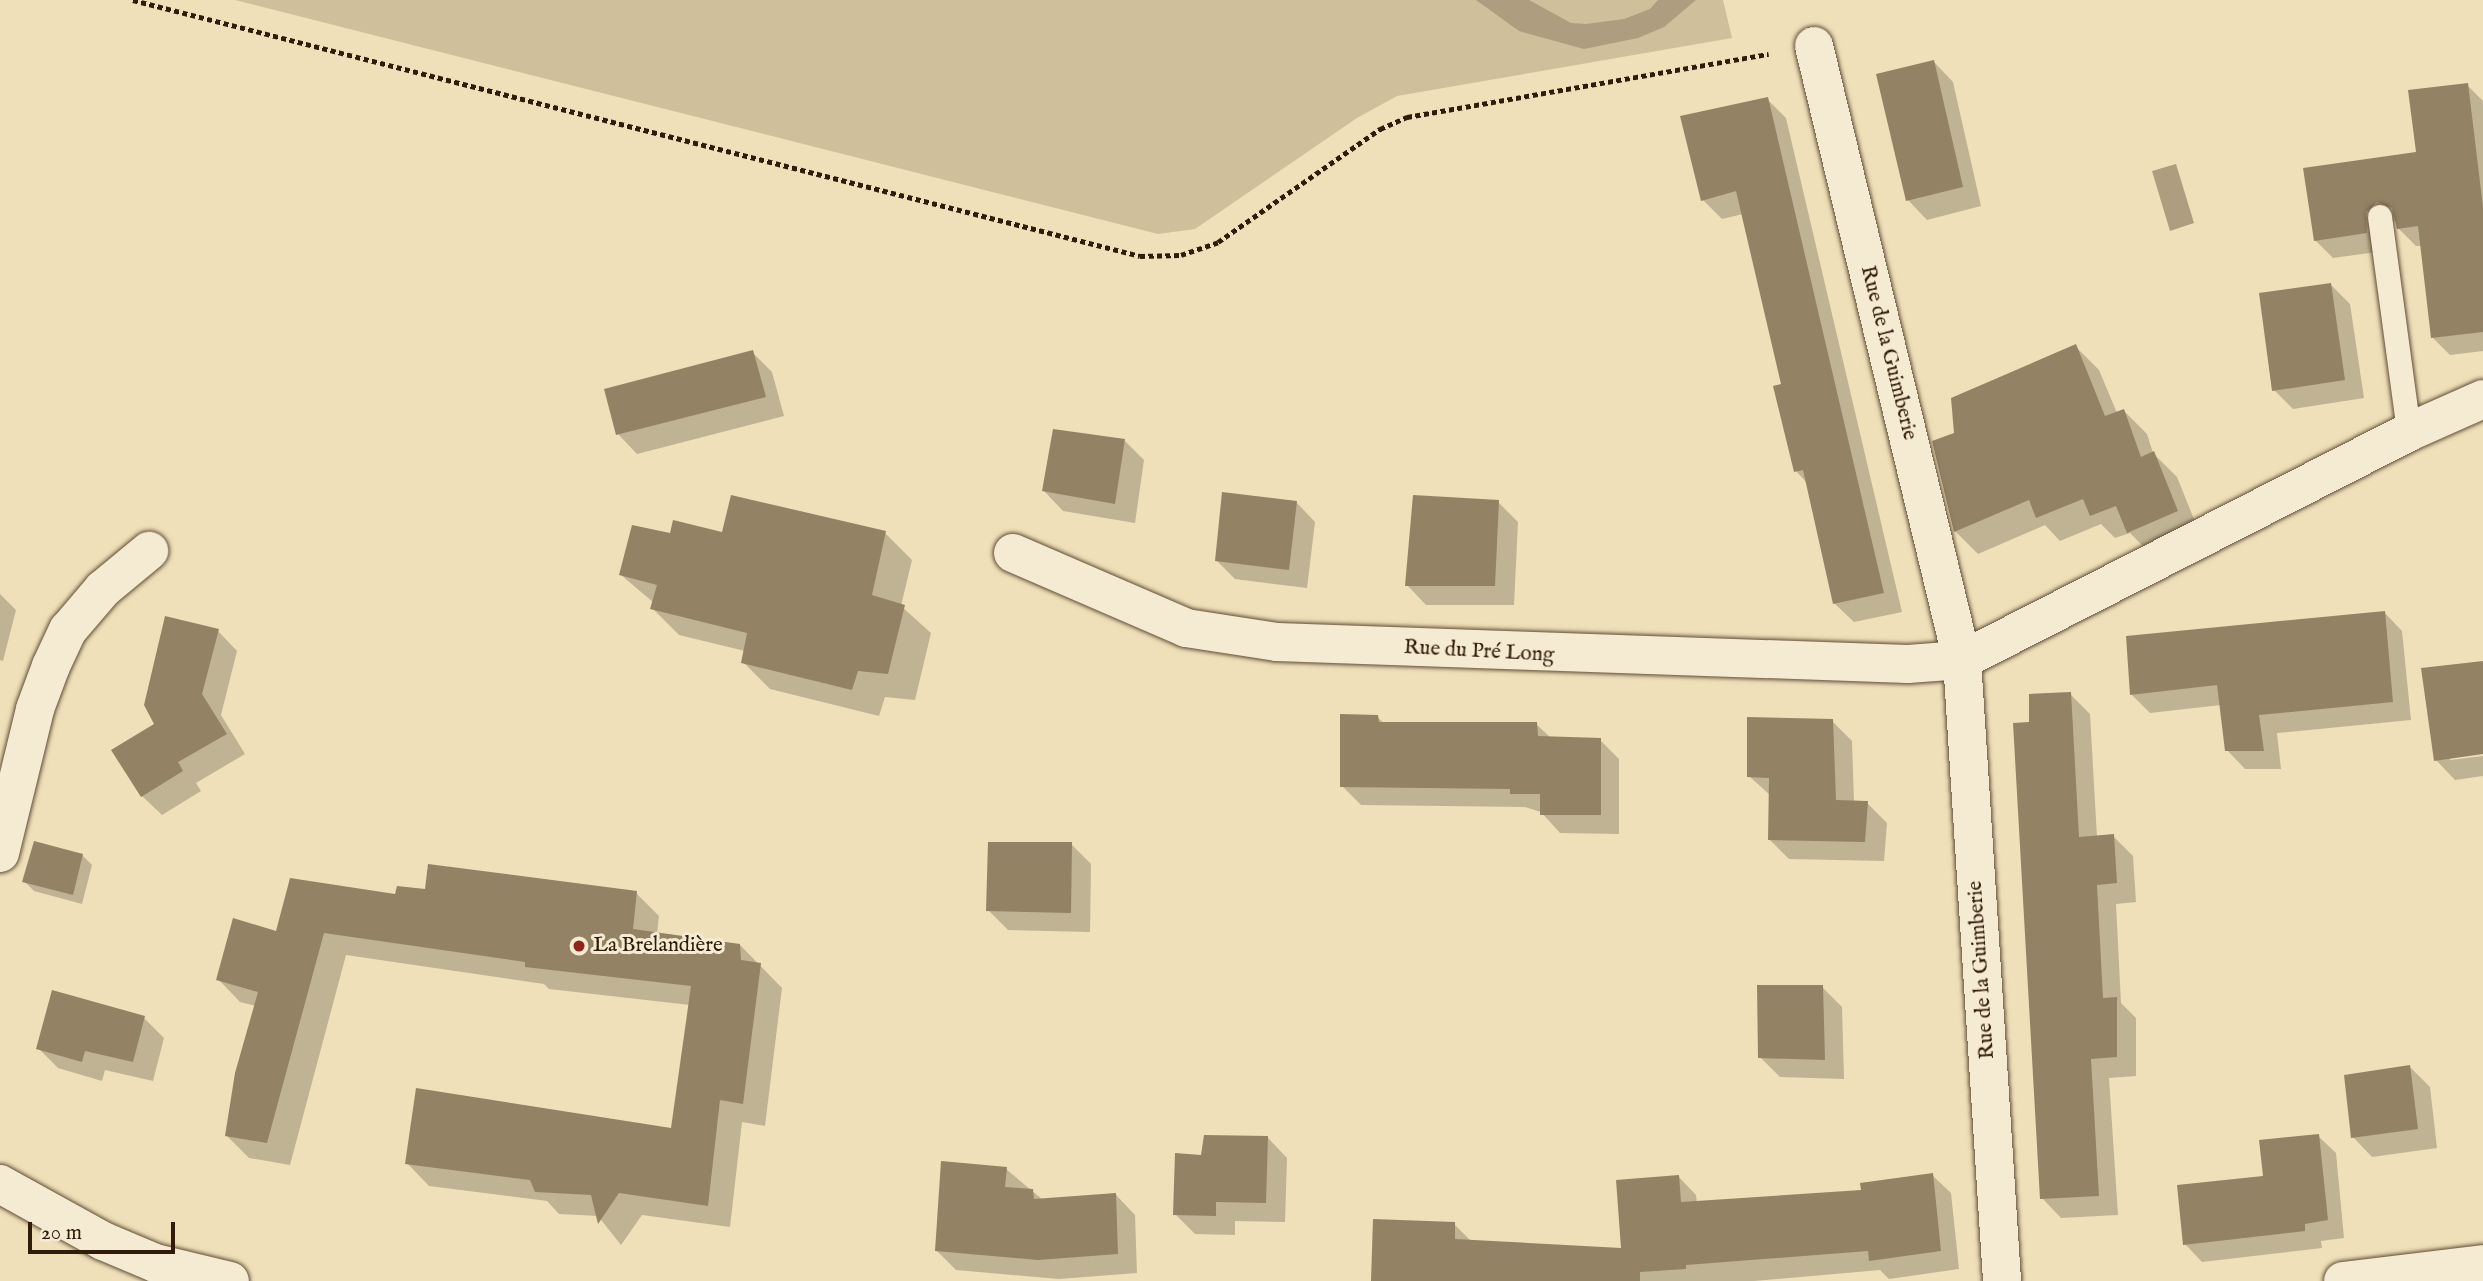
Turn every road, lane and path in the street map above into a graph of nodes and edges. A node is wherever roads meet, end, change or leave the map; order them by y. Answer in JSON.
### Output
{"nodes":[{"id":1,"x":133,"y":0,"type":"edge"},
{"id":2,"x":1814,"y":46,"type":"joint"},
{"id":3,"x":2380,"y":217,"type":"dead end"},
{"id":4,"x":2483,"y":399,"type":"edge"},
{"id":5,"x":2409,"y":432,"type":"junction"},
{"id":6,"x":149,"y":551,"type":"dead end"},
{"id":7,"x":1013,"y":554,"type":"dead end"},
{"id":8,"x":1962,"y":660,"type":"junction"},
{"id":9,"x":0,"y":853,"type":"edge"},
{"id":10,"x":0,"y":1184,"type":"edge"},
{"id":11,"x":2483,"y":1264,"type":"edge"},
{"id":12,"x":230,"y":1281,"type":"edge"},
{"id":13,"x":2002,"y":1281,"type":"edge"},
{"id":14,"x":2343,"y":1281,"type":"edge"}],
"edges":[{"from":1,"to":2,"type":"path"},
{"from":2,"to":8,"type":"street","name":"Rue de la Guimberie"},
{"from":3,"to":5,"type":"lane"},
{"from":4,"to":5,"type":"street"},
{"from":5,"to":8,"type":"street"},
{"from":6,"to":9,"type":"street"},
{"from":7,"to":8,"type":"street","name":"Rue du Pré Long"},
{"from":8,"to":13,"type":"street","name":"Rue de la Guimberie"},
{"from":10,"to":12,"type":"street"},
{"from":11,"to":14,"type":"street"}]}
